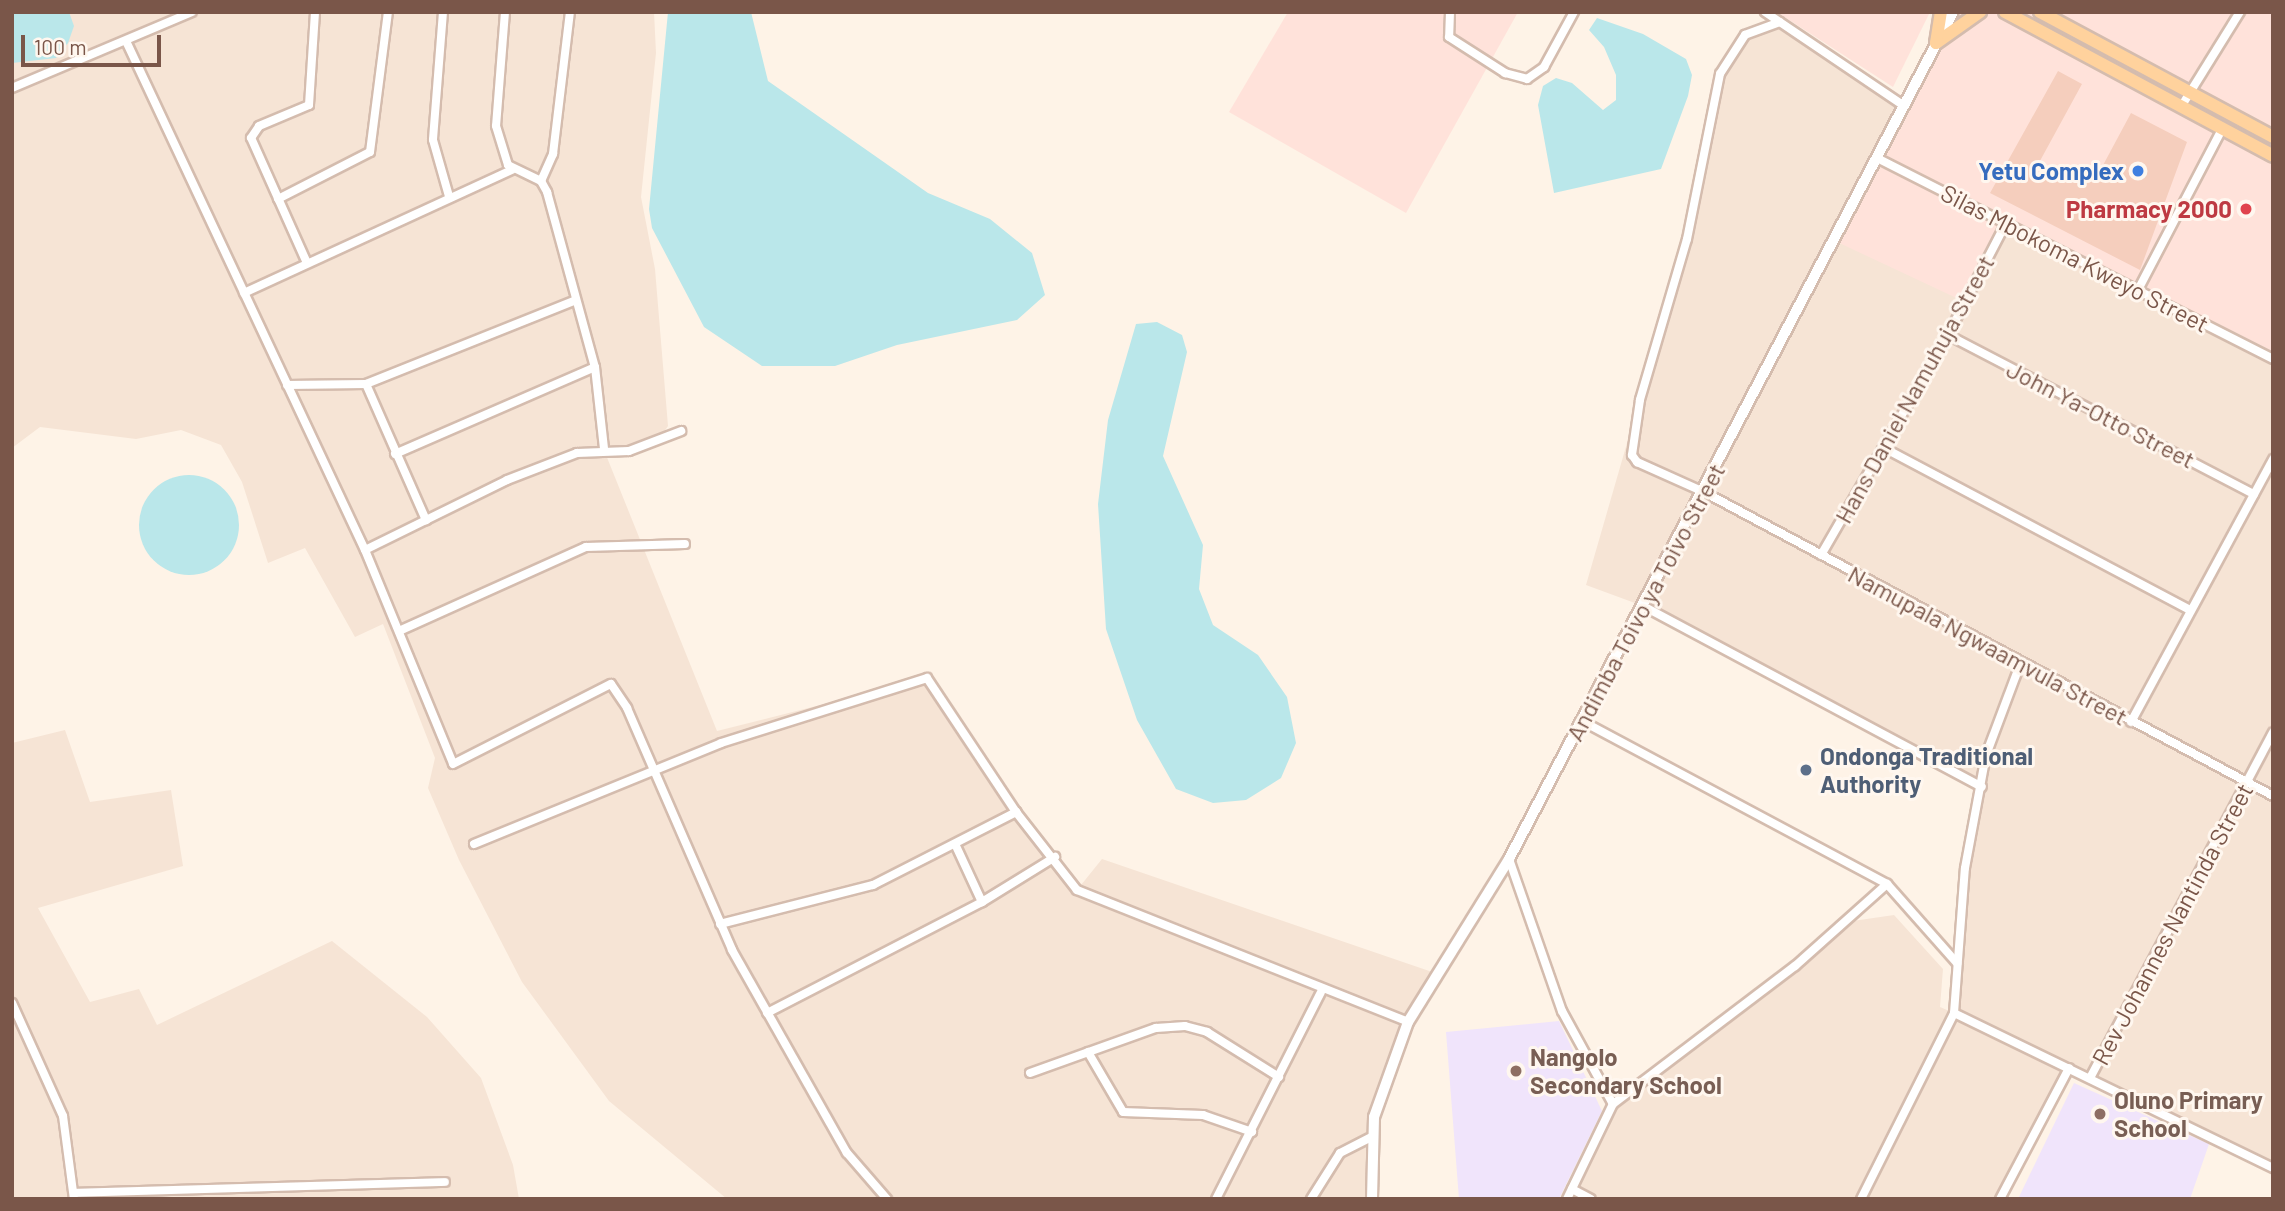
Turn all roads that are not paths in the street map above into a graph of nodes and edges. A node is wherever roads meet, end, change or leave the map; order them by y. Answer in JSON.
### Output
{"nodes":[{"id":1,"x":191,"y":12,"type":"edge"},
{"id":2,"x":315,"y":12,"type":"edge"},
{"id":3,"x":388,"y":12,"type":"edge"},
{"id":4,"x":443,"y":12,"type":"edge"},
{"id":5,"x":505,"y":12,"type":"edge"},
{"id":6,"x":569,"y":12,"type":"edge"},
{"id":7,"x":1450,"y":12,"type":"edge"},
{"id":8,"x":1574,"y":12,"type":"edge"},
{"id":9,"x":1765,"y":12,"type":"edge"},
{"id":10,"x":1941,"y":12,"type":"edge"},
{"id":11,"x":1953,"y":12,"type":"edge"},
{"id":12,"x":1980,"y":12,"type":"edge"},
{"id":13,"x":2005,"y":12,"type":"edge"},
{"id":14,"x":2040,"y":12,"type":"edge"},
{"id":15,"x":2240,"y":12,"type":"edge"},
{"id":16,"x":1780,"y":22,"type":"junction"},
{"id":17,"x":125,"y":41,"type":"junction"},
{"id":18,"x":1936,"y":43,"type":"junction"},
{"id":19,"x":12,"y":88,"type":"edge"},
{"id":20,"x":2190,"y":94,"type":"junction"},
{"id":21,"x":1903,"y":105,"type":"junction"},
{"id":22,"x":2181,"y":107,"type":"junction"},
{"id":23,"x":2222,"y":129,"type":"junction"},
{"id":24,"x":2273,"y":137,"type":"edge"},
{"id":25,"x":2273,"y":156,"type":"edge"},
{"id":26,"x":1877,"y":158,"type":"junction"},
{"id":27,"x":512,"y":170,"type":"junction"},
{"id":28,"x":541,"y":181,"type":"junction"},
{"id":29,"x":449,"y":196,"type":"junction"},
{"id":30,"x":278,"y":199,"type":"junction"},
{"id":31,"x":2006,"y":223,"type":"junction"},
{"id":32,"x":307,"y":263,"type":"junction"},
{"id":33,"x":2140,"y":288,"type":"junction"},
{"id":34,"x":244,"y":292,"type":"junction"},
{"id":35,"x":573,"y":301,"type":"junction"},
{"id":36,"x":1948,"y":335,"type":"junction"},
{"id":37,"x":2273,"y":359,"type":"edge"},
{"id":38,"x":595,"y":367,"type":"junction"},
{"id":39,"x":366,"y":384,"type":"junction"},
{"id":40,"x":287,"y":385,"type":"junction"},
{"id":41,"x":681,"y":431,"type":"dead end"},
{"id":42,"x":1884,"y":448,"type":"junction"},
{"id":43,"x":604,"y":449,"type":"junction"},
{"id":44,"x":395,"y":454,"type":"junction"},
{"id":45,"x":2273,"y":459,"type":"edge"},
{"id":46,"x":1704,"y":492,"type":"junction"},
{"id":47,"x":2254,"y":494,"type":"junction"},
{"id":48,"x":426,"y":520,"type":"junction"},
{"id":49,"x":685,"y":544,"type":"dead end"},
{"id":50,"x":365,"y":550,"type":"junction"},
{"id":51,"x":1821,"y":555,"type":"junction"},
{"id":52,"x":1643,"y":606,"type":"junction"},
{"id":53,"x":2190,"y":610,"type":"junction"},
{"id":54,"x":399,"y":631,"type":"junction"},
{"id":55,"x":2021,"y":662,"type":"junction"},
{"id":56,"x":1582,"y":721,"type":"junction"},
{"id":57,"x":2131,"y":722,"type":"junction"},
{"id":58,"x":2273,"y":733,"type":"edge"},
{"id":59,"x":653,"y":768,"type":"junction"},
{"id":60,"x":2248,"y":782,"type":"junction"},
{"id":61,"x":1982,"y":787,"type":"junction"},
{"id":62,"x":2273,"y":796,"type":"edge"},
{"id":63,"x":1016,"y":812,"type":"junction"},
{"id":64,"x":474,"y":844,"type":"dead end"},
{"id":65,"x":956,"y":846,"type":"junction"},
{"id":66,"x":1055,"y":858,"type":"junction"},
{"id":67,"x":1509,"y":859,"type":"junction"},
{"id":68,"x":1888,"y":884,"type":"junction"},
{"id":69,"x":982,"y":902,"type":"junction"},
{"id":70,"x":720,"y":923,"type":"junction"},
{"id":71,"x":1957,"y":963,"type":"junction"},
{"id":72,"x":1321,"y":992,"type":"junction"},
{"id":73,"x":12,"y":1003,"type":"edge"},
{"id":74,"x":767,"y":1013,"type":"junction"},
{"id":75,"x":1954,"y":1013,"type":"junction"},
{"id":76,"x":1408,"y":1022,"type":"junction"},
{"id":77,"x":1088,"y":1052,"type":"junction"},
{"id":78,"x":2069,"y":1069,"type":"junction"},
{"id":79,"x":1030,"y":1073,"type":"dead end"},
{"id":80,"x":1279,"y":1077,"type":"junction"},
{"id":81,"x":2090,"y":1078,"type":"junction"},
{"id":82,"x":1612,"y":1104,"type":"junction"},
{"id":83,"x":1252,"y":1132,"type":"junction"},
{"id":84,"x":1371,"y":1137,"type":"junction"},
{"id":85,"x":2273,"y":1168,"type":"edge"},
{"id":86,"x":445,"y":1182,"type":"dead end"},
{"id":87,"x":195,"y":1189,"type":"junction"},
{"id":88,"x":1572,"y":1189,"type":"junction"},
{"id":89,"x":74,"y":1196,"type":"edge"},
{"id":90,"x":195,"y":1199,"type":"edge"},
{"id":91,"x":887,"y":1199,"type":"edge"},
{"id":92,"x":1216,"y":1199,"type":"edge"},
{"id":93,"x":1311,"y":1199,"type":"edge"},
{"id":94,"x":1372,"y":1199,"type":"edge"},
{"id":95,"x":1567,"y":1199,"type":"edge"},
{"id":96,"x":1591,"y":1199,"type":"edge"},
{"id":97,"x":1861,"y":1199,"type":"edge"},
{"id":98,"x":2000,"y":1199,"type":"edge"}],
"edges":[{"from":1,"to":17,"type":"street"},
{"from":2,"to":30,"type":"street"},
{"from":3,"to":30,"type":"street"},
{"from":4,"to":29,"type":"street"},
{"from":5,"to":27,"type":"street"},
{"from":6,"to":28,"type":"street"},
{"from":7,"to":8,"type":"street"},
{"from":9,"to":16,"type":"street"},
{"from":10,"to":18,"type":"main road"},
{"from":11,"to":18,"type":"street","name":"Andimba Toivo ya Toivo Street"},
{"from":12,"to":18,"type":"main road"},
{"from":13,"to":22,"type":"main road"},
{"from":14,"to":20,"type":"main road"},
{"from":15,"to":20,"type":"street"},
{"from":16,"to":21,"type":"street"},
{"from":16,"to":46,"type":"street","name":"Namupala Ngwaamvula Street"},
{"from":17,"to":19,"type":"street"},
{"from":17,"to":34,"type":"street"},
{"from":18,"to":21,"type":"street","name":"Andimba Toivo ya Toivo Street"},
{"from":20,"to":22,"type":"street"},
{"from":20,"to":24,"type":"main road"},
{"from":21,"to":26,"type":"street","name":"Andimba Toivo ya Toivo Street"},
{"from":22,"to":23,"type":"main road"},
{"from":23,"to":25,"type":"main road"},
{"from":23,"to":33,"type":"street"},
{"from":26,"to":31,"type":"street","name":"Silas Mbokoma Kweyo Street"},
{"from":26,"to":46,"type":"street","name":"Andimba Toivo ya Toivo Street"},
{"from":27,"to":28,"type":"street"},
{"from":27,"to":29,"type":"street"},
{"from":28,"to":35,"type":"street"},
{"from":29,"to":32,"type":"street"},
{"from":30,"to":32,"type":"street"},
{"from":31,"to":33,"type":"street","name":"Silas Mbokoma Kweyo Street"},
{"from":31,"to":36,"type":"street","name":"Hans Daniel Namuhuja Street"},
{"from":32,"to":34,"type":"street"},
{"from":33,"to":37,"type":"street","name":"Silas Mbokoma Kweyo Street"},
{"from":34,"to":40,"type":"street"},
{"from":35,"to":38,"type":"street"},
{"from":35,"to":39,"type":"street"},
{"from":36,"to":42,"type":"street","name":"Hans Daniel Namuhuja Street"},
{"from":36,"to":47,"type":"street","name":"John Ya-Otto Street"},
{"from":38,"to":43,"type":"street"},
{"from":38,"to":44,"type":"street"},
{"from":39,"to":40,"type":"street"},
{"from":39,"to":44,"type":"street"},
{"from":40,"to":50,"type":"street"},
{"from":41,"to":43,"type":"street"},
{"from":42,"to":51,"type":"street","name":"Hans Daniel Namuhuja Street"},
{"from":42,"to":53,"type":"street"},
{"from":43,"to":48,"type":"street"},
{"from":44,"to":48,"type":"street"},
{"from":45,"to":47,"type":"street"},
{"from":46,"to":51,"type":"street","name":"Namupala Ngwaamvula Street"},
{"from":46,"to":52,"type":"street","name":"Andimba Toivo ya Toivo Street"},
{"from":47,"to":53,"type":"street"},
{"from":48,"to":50,"type":"street"},
{"from":49,"to":54,"type":"street"},
{"from":50,"to":54,"type":"street"},
{"from":51,"to":55,"type":"street","name":"Namupala Ngwaamvula Street"},
{"from":52,"to":56,"type":"street","name":"Andimba Toivo ya Toivo Street"},
{"from":52,"to":61,"type":"street"},
{"from":53,"to":57,"type":"street"},
{"from":54,"to":59,"type":"street"},
{"from":55,"to":57,"type":"street","name":"Namupala Ngwaamvula Street"},
{"from":55,"to":61,"type":"street"},
{"from":56,"to":67,"type":"street","name":"Andimba Toivo ya Toivo Street"},
{"from":56,"to":68,"type":"street"},
{"from":57,"to":60,"type":"street","name":"Namupala Ngwaamvula Street"},
{"from":58,"to":60,"type":"street","name":"Rev Johannes Nantinda Street"},
{"from":59,"to":63,"type":"street"},
{"from":59,"to":64,"type":"street"},
{"from":59,"to":70,"type":"street"},
{"from":60,"to":62,"type":"street","name":"Namupala Ngwaamvula Street"},
{"from":60,"to":81,"type":"street","name":"Rev Johannes Nantinda Street"},
{"from":61,"to":71,"type":"street"},
{"from":63,"to":65,"type":"street"},
{"from":63,"to":66,"type":"street"},
{"from":65,"to":69,"type":"street"},
{"from":65,"to":70,"type":"street"},
{"from":66,"to":69,"type":"street"},
{"from":66,"to":72,"type":"street"},
{"from":67,"to":76,"type":"street","name":"Andimba Toivo ya Toivo Street"},
{"from":67,"to":82,"type":"street"},
{"from":68,"to":71,"type":"street"},
{"from":68,"to":82,"type":"street"},
{"from":69,"to":74,"type":"street"},
{"from":70,"to":74,"type":"street"},
{"from":71,"to":75,"type":"street"},
{"from":72,"to":76,"type":"street"},
{"from":72,"to":80,"type":"street"},
{"from":73,"to":89,"type":"street"},
{"from":74,"to":91,"type":"street"},
{"from":75,"to":78,"type":"street"},
{"from":75,"to":97,"type":"street"},
{"from":76,"to":84,"type":"street","name":"Andimba Toivo ya Toivo Street"},
{"from":77,"to":79,"type":"street"},
{"from":77,"to":80,"type":"street"},
{"from":77,"to":83,"type":"street"},
{"from":78,"to":81,"type":"street"},
{"from":78,"to":98,"type":"street"},
{"from":80,"to":83,"type":"street"},
{"from":81,"to":85,"type":"street"},
{"from":82,"to":88,"type":"street"},
{"from":83,"to":92,"type":"street"},
{"from":84,"to":93,"type":"street"},
{"from":84,"to":94,"type":"street","name":"Andimba Toivo ya Toivo Street"},
{"from":86,"to":87,"type":"street"},
{"from":87,"to":89,"type":"street"},
{"from":87,"to":90,"type":"street"},
{"from":88,"to":95,"type":"street"},
{"from":88,"to":96,"type":"street"}]}
